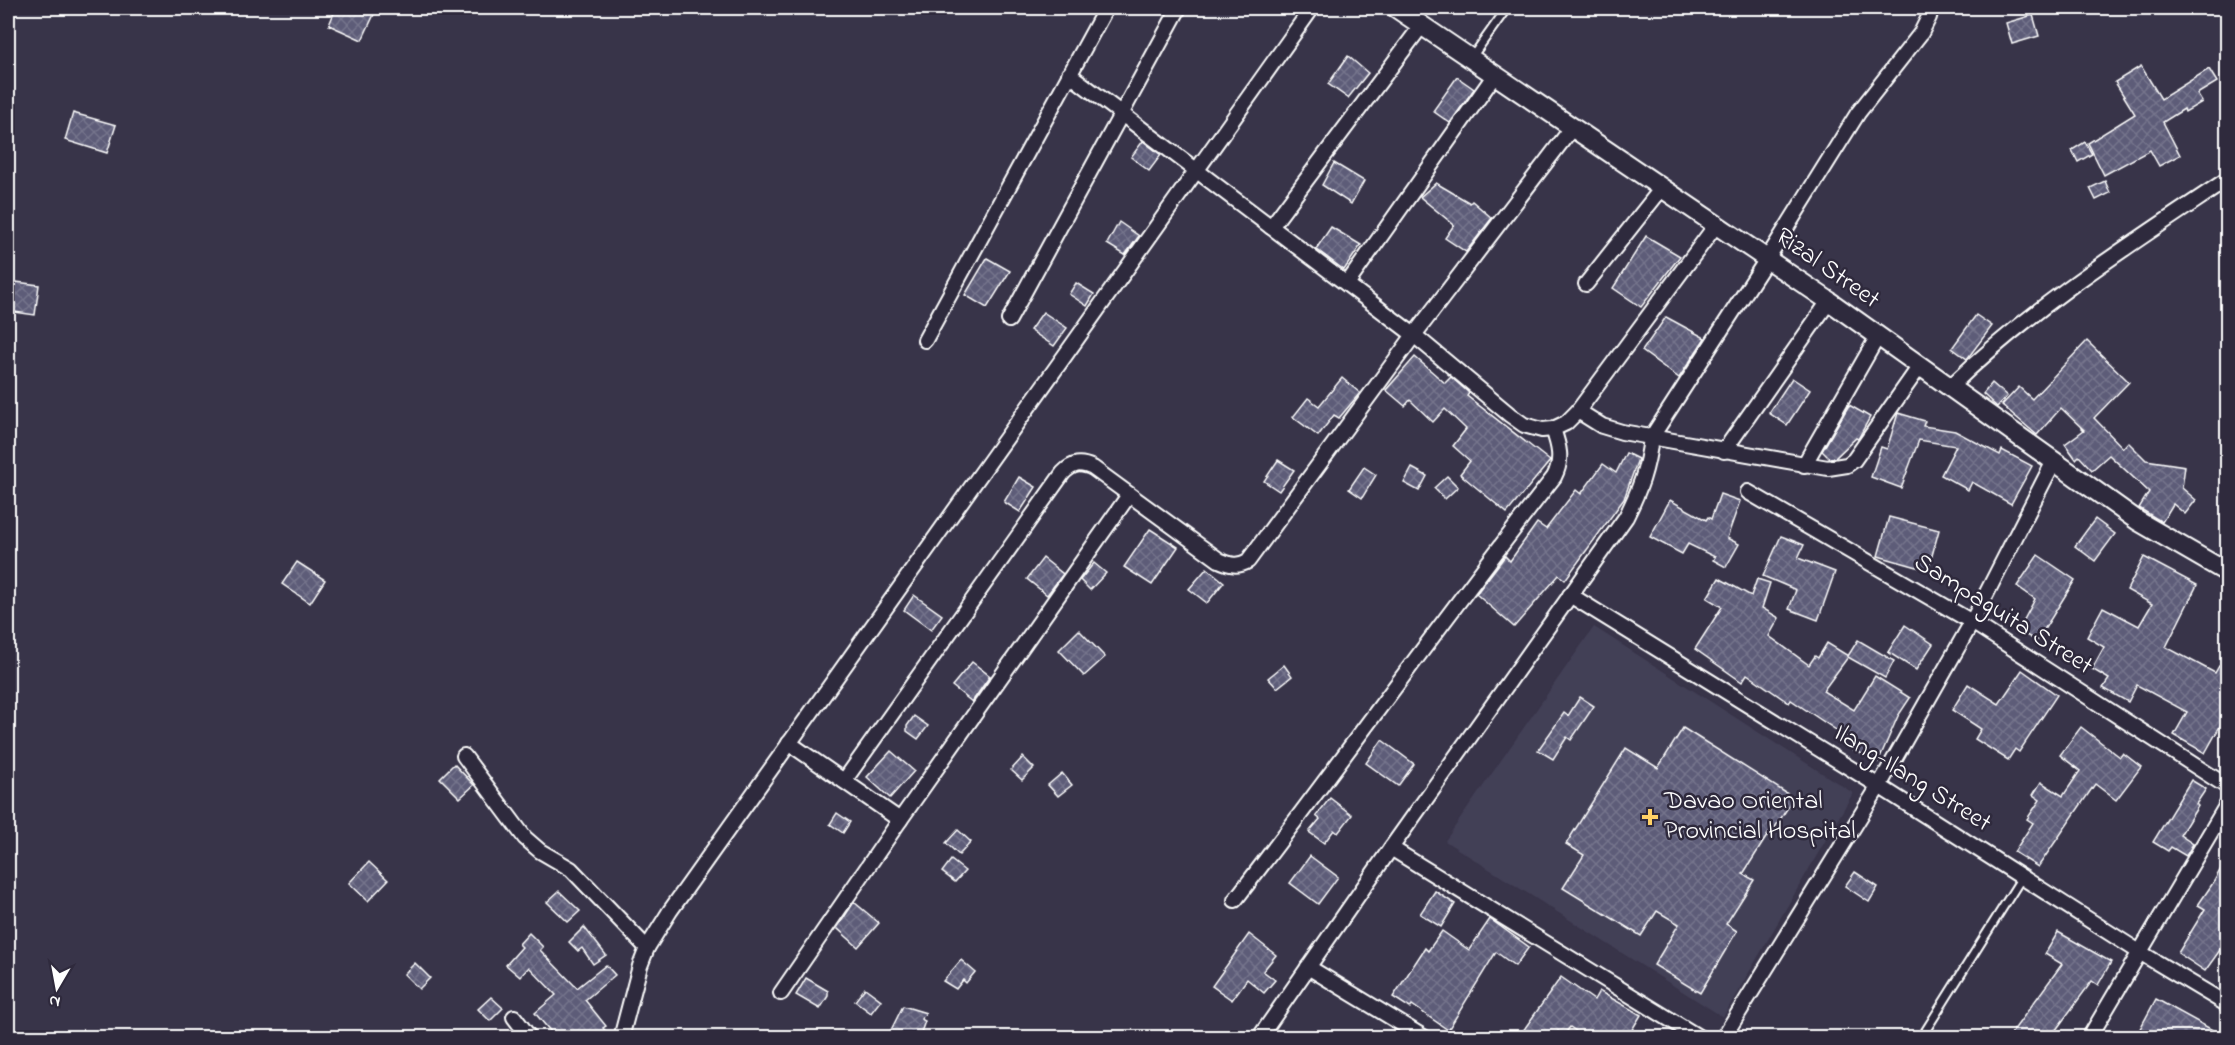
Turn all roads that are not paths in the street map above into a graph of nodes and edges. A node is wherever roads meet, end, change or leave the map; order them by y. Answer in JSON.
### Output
{"nodes":[{"id":1,"x":1106,"y":8,"type":"edge"},
{"id":2,"x":1179,"y":8,"type":"edge"},
{"id":3,"x":1312,"y":8,"type":"edge"},
{"id":4,"x":1396,"y":8,"type":"edge"},
{"id":5,"x":1507,"y":8,"type":"edge"},
{"id":6,"x":1931,"y":8,"type":"edge"},
{"id":7,"x":1422,"y":25,"type":"junction"},
{"id":8,"x":1470,"y":59,"type":"junction"},
{"id":9,"x":1069,"y":74,"type":"junction"},
{"id":10,"x":1494,"y":76,"type":"junction"},
{"id":11,"x":1121,"y":114,"type":"junction"},
{"id":12,"x":1572,"y":128,"type":"junction"},
{"id":13,"x":1197,"y":171,"type":"junction"},
{"id":14,"x":2228,"y":179,"type":"edge"},
{"id":15,"x":1662,"y":188,"type":"junction"},
{"id":16,"x":1716,"y":225,"type":"junction"},
{"id":17,"x":1271,"y":226,"type":"junction"},
{"id":18,"x":1767,"y":259,"type":"junction"},
{"id":19,"x":1347,"y":284,"type":"junction"},
{"id":20,"x":1586,"y":284,"type":"dead end"},
{"id":21,"x":1829,"y":301,"type":"junction"},
{"id":22,"x":1009,"y":320,"type":"dead end"},
{"id":23,"x":1414,"y":335,"type":"junction"},
{"id":24,"x":1878,"y":336,"type":"junction"},
{"id":25,"x":925,"y":340,"type":"dead end"},
{"id":26,"x":1920,"y":366,"type":"junction"},
{"id":27,"x":1950,"y":387,"type":"junction"},
{"id":28,"x":1578,"y":411,"type":"junction"},
{"id":29,"x":1554,"y":429,"type":"junction"},
{"id":30,"x":1651,"y":438,"type":"junction"},
{"id":31,"x":1724,"y":451,"type":"junction"},
{"id":32,"x":2054,"y":460,"type":"junction"},
{"id":33,"x":1804,"y":465,"type":"junction"},
{"id":34,"x":1749,"y":492,"type":"dead end"},
{"id":35,"x":1129,"y":495,"type":"junction"},
{"id":36,"x":2228,"y":573,"type":"edge"},
{"id":37,"x":1570,"y":595,"type":"junction"},
{"id":38,"x":1972,"y":622,"type":"junction"},
{"id":39,"x":789,"y":743,"type":"junction"},
{"id":40,"x":464,"y":756,"type":"dead end"},
{"id":41,"x":844,"y":781,"type":"junction"},
{"id":42,"x":1879,"y":786,"type":"junction"},
{"id":43,"x":2228,"y":787,"type":"edge"},
{"id":44,"x":2228,"y":803,"type":"edge"},
{"id":45,"x":900,"y":820,"type":"junction"},
{"id":46,"x":1390,"y":848,"type":"junction"},
{"id":47,"x":2022,"y":877,"type":"junction"},
{"id":48,"x":1235,"y":900,"type":"dead end"},
{"id":49,"x":647,"y":948,"type":"junction"},
{"id":50,"x":2140,"y":952,"type":"junction"},
{"id":51,"x":1308,"y":967,"type":"junction"},
{"id":52,"x":781,"y":993,"type":"dead end"},
{"id":53,"x":2228,"y":1005,"type":"edge"},
{"id":54,"x":514,"y":1017,"type":"dead end"},
{"id":55,"x":530,"y":1038,"type":"edge"},
{"id":56,"x":621,"y":1038,"type":"edge"},
{"id":57,"x":1259,"y":1038,"type":"edge"},
{"id":58,"x":1425,"y":1038,"type":"edge"},
{"id":59,"x":1700,"y":1038,"type":"edge"},
{"id":60,"x":1723,"y":1038,"type":"edge"},
{"id":61,"x":1921,"y":1038,"type":"edge"},
{"id":62,"x":2089,"y":1038,"type":"edge"}],
"edges":[{"from":1,"to":9,"type":"street"},
{"from":2,"to":11,"type":"street"},
{"from":3,"to":13,"type":"street"},
{"from":4,"to":7,"type":"street","name":"Rizal Street"},
{"from":5,"to":8,"type":"lane"},
{"from":6,"to":18,"type":"street"},
{"from":7,"to":8,"type":"street","name":"Rizal Street"},
{"from":7,"to":17,"type":"street"},
{"from":8,"to":10,"type":"street","name":"Rizal Street"},
{"from":9,"to":11,"type":"street"},
{"from":9,"to":25,"type":"street"},
{"from":10,"to":12,"type":"street","name":"Rizal Street"},
{"from":10,"to":19,"type":"street"},
{"from":11,"to":13,"type":"street"},
{"from":11,"to":22,"type":"street"},
{"from":12,"to":15,"type":"street","name":"Rizal Street"},
{"from":12,"to":23,"type":"street"},
{"from":13,"to":17,"type":"street"},
{"from":13,"to":39,"type":"street"},
{"from":14,"to":27,"type":"street"},
{"from":15,"to":16,"type":"street","name":"Rizal Street"},
{"from":15,"to":20,"type":"street"},
{"from":16,"to":18,"type":"street","name":"Rizal Street"},
{"from":16,"to":28,"type":"street"},
{"from":17,"to":19,"type":"street"},
{"from":18,"to":21,"type":"street","name":"Rizal Street"},
{"from":18,"to":30,"type":"street"},
{"from":19,"to":23,"type":"street"},
{"from":21,"to":24,"type":"street","name":"Rizal Street"},
{"from":21,"to":31,"type":"street"},
{"from":23,"to":29,"type":"street"},
{"from":23,"to":35,"type":"street"},
{"from":24,"to":26,"type":"street","name":"Rizal Street"},
{"from":24,"to":33,"type":"street"},
{"from":26,"to":27,"type":"street","name":"Rizal Street"},
{"from":26,"to":33,"type":"street"},
{"from":27,"to":32,"type":"street","name":"Rizal Street"},
{"from":28,"to":29,"type":"street"},
{"from":28,"to":30,"type":"street"},
{"from":29,"to":48,"type":"street"},
{"from":30,"to":31,"type":"street"},
{"from":30,"to":37,"type":"street"},
{"from":31,"to":33,"type":"street"},
{"from":32,"to":36,"type":"street","name":"Rizal Street"},
{"from":32,"to":38,"type":"street"},
{"from":34,"to":38,"type":"street","name":"Sampaguita Street"},
{"from":35,"to":41,"type":"street"},
{"from":35,"to":45,"type":"street"},
{"from":37,"to":42,"type":"street","name":"Ilang-Ilang Street"},
{"from":37,"to":46,"type":"street"},
{"from":38,"to":42,"type":"street"},
{"from":38,"to":43,"type":"street","name":"Sampaguita Street"},
{"from":39,"to":41,"type":"street"},
{"from":39,"to":49,"type":"street"},
{"from":40,"to":49,"type":"street"},
{"from":41,"to":45,"type":"street"},
{"from":42,"to":47,"type":"street","name":"Ilang-Ilang Street"},
{"from":42,"to":60,"type":"street"},
{"from":44,"to":50,"type":"street"},
{"from":45,"to":52,"type":"street"},
{"from":46,"to":51,"type":"street"},
{"from":46,"to":59,"type":"street"},
{"from":47,"to":50,"type":"street","name":"Ilang-Ilang Street"},
{"from":47,"to":61,"type":"lane"},
{"from":49,"to":56,"type":"street"},
{"from":50,"to":53,"type":"street","name":"Ilang-Ilang Street"},
{"from":50,"to":62,"type":"street"},
{"from":51,"to":57,"type":"street"},
{"from":51,"to":58,"type":"street"},
{"from":54,"to":55,"type":"street"}]}
